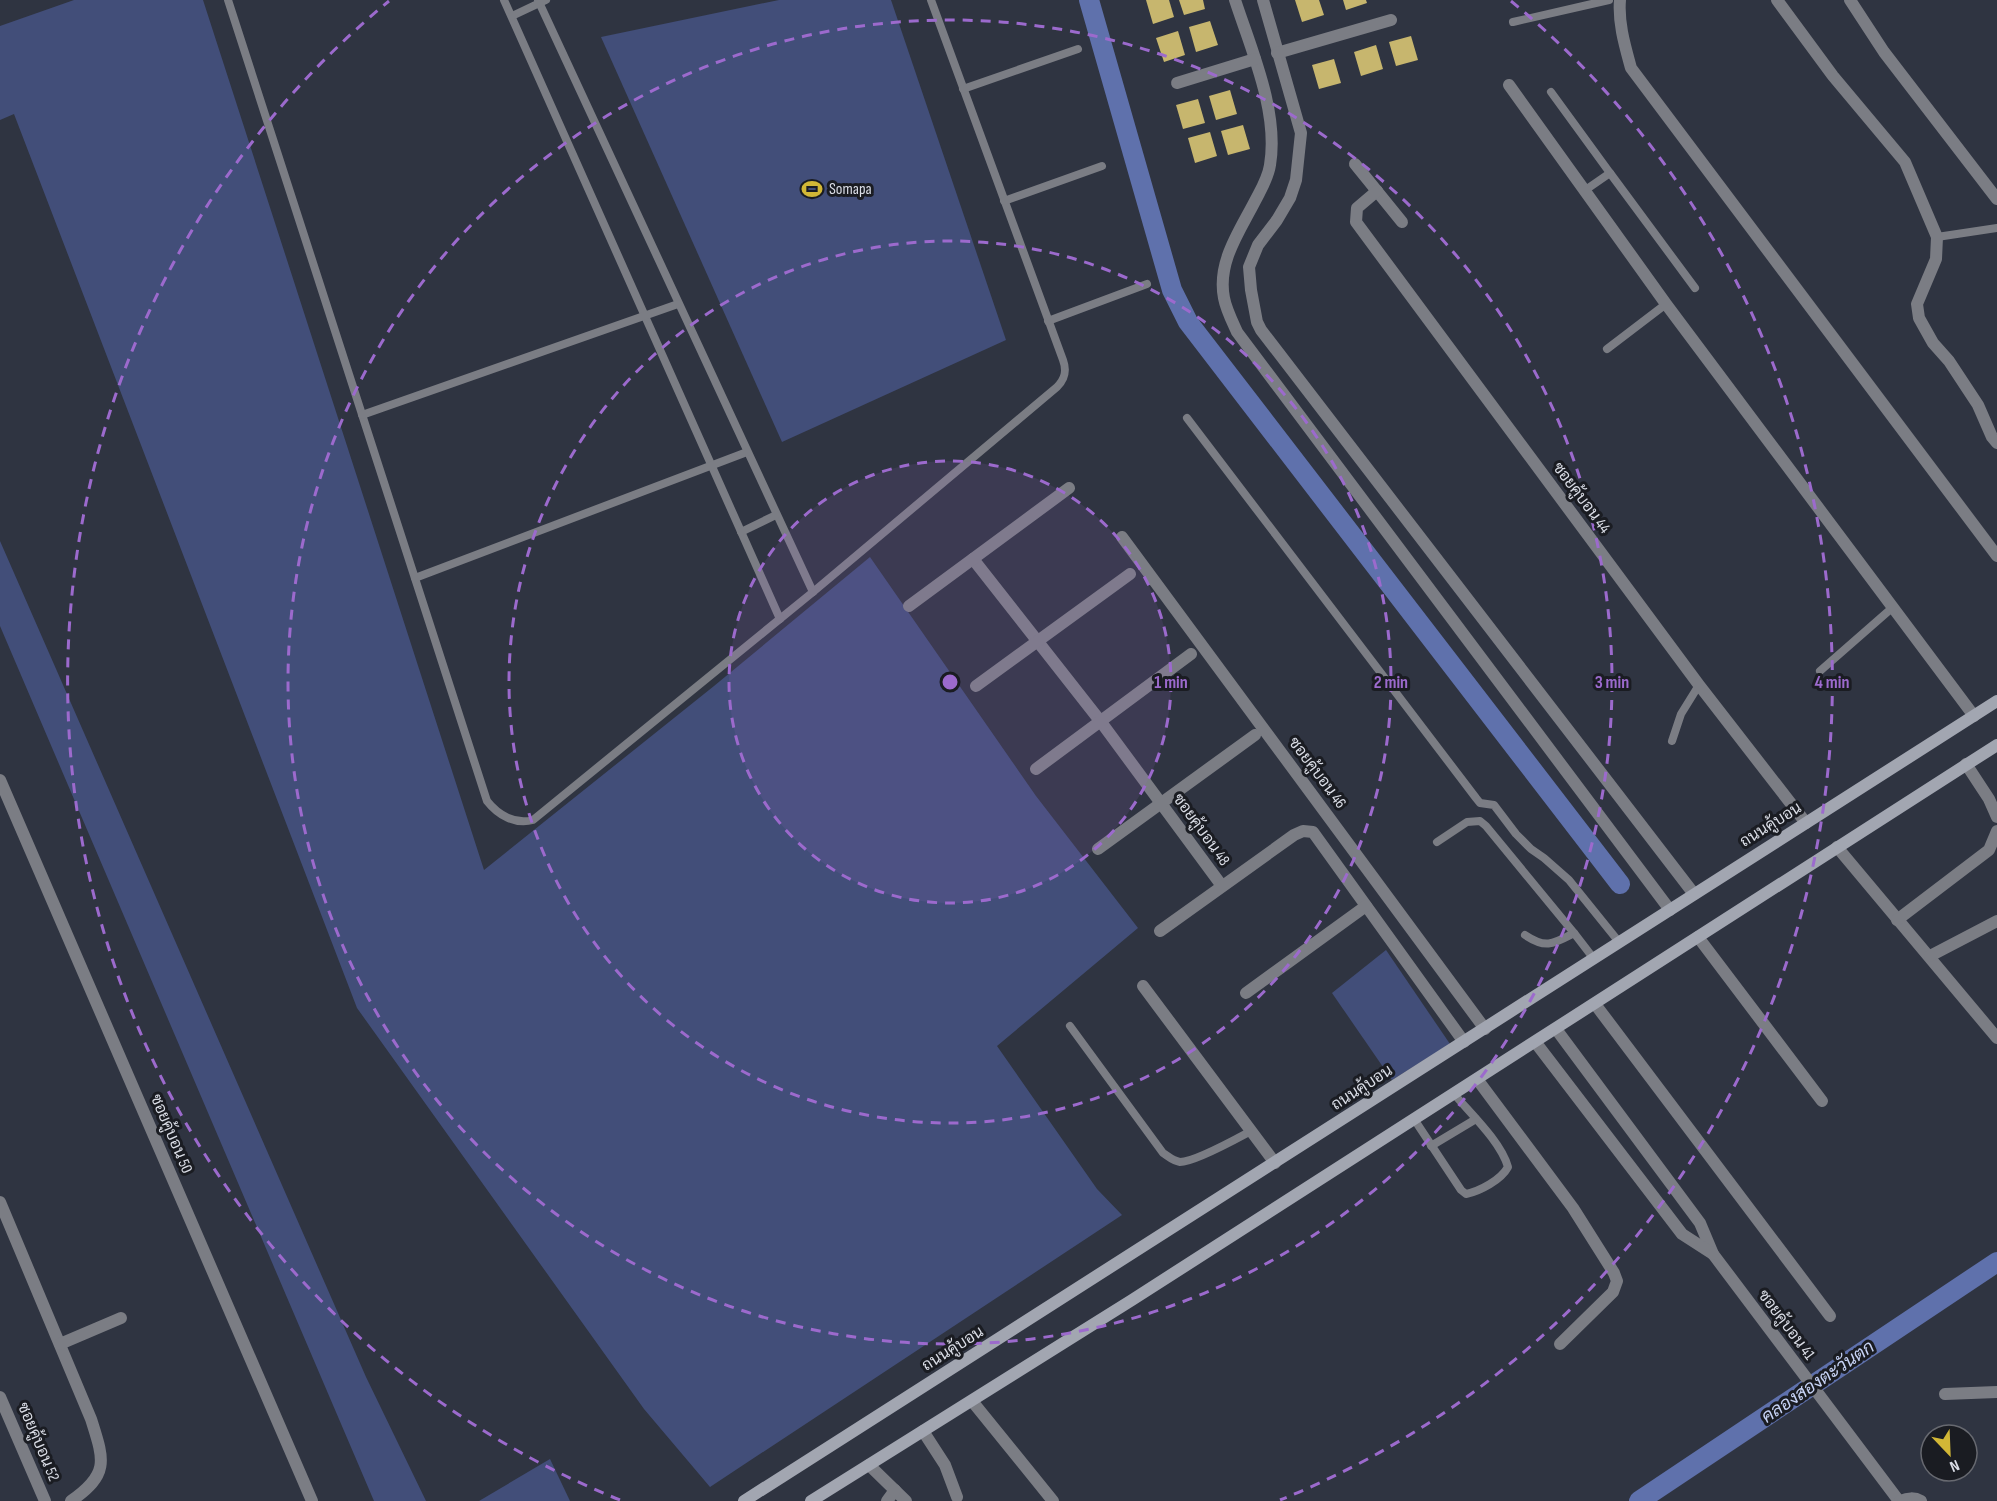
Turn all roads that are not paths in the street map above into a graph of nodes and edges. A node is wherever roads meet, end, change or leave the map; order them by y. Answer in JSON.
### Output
{"nodes":[{"id":1,"x":228,"y":0,"type":"edge"},
{"id":2,"x":504,"y":0,"type":"edge"},
{"id":3,"x":931,"y":0,"type":"edge"},
{"id":4,"x":1235,"y":0,"type":"edge"},
{"id":5,"x":1263,"y":0,"type":"edge"},
{"id":6,"x":1609,"y":0,"type":"edge"},
{"id":7,"x":1620,"y":0,"type":"edge"},
{"id":8,"x":1777,"y":0,"type":"edge"},
{"id":9,"x":1850,"y":0,"type":"edge"},
{"id":10,"x":541,"y":1,"type":"edge"},
{"id":11,"x":512,"y":16,"type":"junction"},
{"id":12,"x":1391,"y":20,"type":"dead end"},
{"id":13,"x":1513,"y":22,"type":"dead end"},
{"id":14,"x":1078,"y":49,"type":"dead end"},
{"id":15,"x":1277,"y":53,"type":"junction"},
{"id":16,"x":1255,"y":59,"type":"junction"},
{"id":17,"x":1177,"y":83,"type":"dead end"},
{"id":18,"x":1509,"y":85,"type":"dead end"},
{"id":19,"x":963,"y":89,"type":"junction"},
{"id":20,"x":1551,"y":93,"type":"dead end"},
{"id":21,"x":1355,"y":164,"type":"dead end"},
{"id":22,"x":1102,"y":166,"type":"dead end"},
{"id":23,"x":1610,"y":173,"type":"junction"},
{"id":24,"x":1377,"y":191,"type":"junction"},
{"id":25,"x":1584,"y":191,"type":"junction"},
{"id":26,"x":1997,"y":199,"type":"edge"},
{"id":27,"x":1004,"y":201,"type":"junction"},
{"id":28,"x":1402,"y":222,"type":"dead end"},
{"id":29,"x":1997,"y":228,"type":"edge"},
{"id":30,"x":1936,"y":237,"type":"junction"},
{"id":31,"x":1147,"y":284,"type":"dead end"},
{"id":32,"x":1695,"y":288,"type":"dead end"},
{"id":33,"x":678,"y":304,"type":"junction"},
{"id":34,"x":1666,"y":304,"type":"junction"},
{"id":35,"x":645,"y":316,"type":"junction"},
{"id":36,"x":1047,"y":321,"type":"junction"},
{"id":37,"x":1257,"y":322,"type":"junction"},
{"id":38,"x":1237,"y":332,"type":"junction"},
{"id":39,"x":1607,"y":349,"type":"dead end"},
{"id":40,"x":362,"y":415,"type":"junction"},
{"id":41,"x":1187,"y":418,"type":"dead end"},
{"id":42,"x":1997,"y":443,"type":"edge"},
{"id":43,"x":747,"y":452,"type":"junction"},
{"id":44,"x":711,"y":466,"type":"junction"},
{"id":45,"x":1069,"y":488,"type":"dead end"},
{"id":46,"x":776,"y":515,"type":"junction"},
{"id":47,"x":741,"y":532,"type":"junction"},
{"id":48,"x":1122,"y":537,"type":"dead end"},
{"id":49,"x":1997,"y":556,"type":"edge"},
{"id":50,"x":973,"y":560,"type":"junction"},
{"id":51,"x":1130,"y":574,"type":"dead end"},
{"id":52,"x":415,"y":578,"type":"junction"},
{"id":53,"x":813,"y":592,"type":"junction"},
{"id":54,"x":909,"y":606,"type":"dead end"},
{"id":55,"x":1893,"y":608,"type":"junction"},
{"id":56,"x":780,"y":619,"type":"junction"},
{"id":57,"x":1038,"y":640,"type":"junction"},
{"id":58,"x":1191,"y":654,"type":"dead end"},
{"id":59,"x":1820,"y":671,"type":"dead end"},
{"id":60,"x":1699,"y":685,"type":"junction"},
{"id":61,"x":976,"y":686,"type":"dead end"},
{"id":62,"x":1997,"y":701,"type":"edge"},
{"id":63,"x":1974,"y":716,"type":"junction"},
{"id":64,"x":1101,"y":722,"type":"junction"},
{"id":65,"x":1255,"y":735,"type":"dead end"},
{"id":66,"x":1672,"y":741,"type":"dead end"},
{"id":67,"x":1997,"y":745,"type":"edge"},
{"id":68,"x":1966,"y":765,"type":"junction"},
{"id":69,"x":1036,"y":769,"type":"dead end"},
{"id":70,"x":0,"y":780,"type":"edge"},
{"id":71,"x":1161,"y":803,"type":"junction"},
{"id":72,"x":1997,"y":817,"type":"edge"},
{"id":73,"x":1806,"y":823,"type":"junction"},
{"id":74,"x":1997,"y":831,"type":"edge"},
{"id":75,"x":1437,"y":842,"type":"dead end"},
{"id":76,"x":1837,"y":848,"type":"junction"},
{"id":77,"x":1098,"y":849,"type":"dead end"},
{"id":78,"x":1222,"y":886,"type":"junction"},
{"id":79,"x":1694,"y":894,"type":"junction"},
{"id":80,"x":1366,"y":906,"type":"junction"},
{"id":81,"x":1670,"y":910,"type":"junction"},
{"id":82,"x":1897,"y":920,"type":"junction"},
{"id":83,"x":1997,"y":921,"type":"edge"},
{"id":84,"x":1160,"y":931,"type":"dead end"},
{"id":85,"x":1574,"y":933,"type":"junction"},
{"id":86,"x":1525,"y":935,"type":"dead end"},
{"id":87,"x":1698,"y":937,"type":"junction"},
{"id":88,"x":1618,"y":942,"type":"junction"},
{"id":89,"x":1930,"y":956,"type":"junction"},
{"id":90,"x":1594,"y":959,"type":"junction"},
{"id":91,"x":1143,"y":986,"type":"dead end"},
{"id":92,"x":1246,"y":993,"type":"dead end"},
{"id":93,"x":1595,"y":1004,"type":"junction"},
{"id":94,"x":1070,"y":1026,"type":"dead end"},
{"id":95,"x":1485,"y":1029,"type":"junction"},
{"id":96,"x":1556,"y":1029,"type":"junction"},
{"id":97,"x":1997,"y":1038,"type":"edge"},
{"id":98,"x":1464,"y":1042,"type":"junction"},
{"id":99,"x":1536,"y":1043,"type":"junction"},
{"id":100,"x":1477,"y":1079,"type":"junction"},
{"id":101,"x":1454,"y":1094,"type":"junction"},
{"id":102,"x":1822,"y":1101,"type":"dead end"},
{"id":103,"x":1414,"y":1119,"type":"junction"},
{"id":104,"x":1476,"y":1119,"type":"junction"},
{"id":105,"x":1251,"y":1131,"type":"junction"},
{"id":106,"x":1431,"y":1146,"type":"junction"},
{"id":107,"x":1275,"y":1163,"type":"junction"},
{"id":108,"x":0,"y":1202,"type":"edge"},
{"id":109,"x":1713,"y":1254,"type":"junction"},
{"id":110,"x":1830,"y":1316,"type":"dead end"},
{"id":111,"x":121,"y":1318,"type":"dead end"},
{"id":112,"x":60,"y":1344,"type":"junction"},
{"id":113,"x":1560,"y":1344,"type":"dead end"},
{"id":114,"x":1997,"y":1392,"type":"edge"},
{"id":115,"x":1945,"y":1394,"type":"dead end"},
{"id":116,"x":0,"y":1396,"type":"edge"},
{"id":117,"x":972,"y":1401,"type":"junction"},
{"id":118,"x":923,"y":1431,"type":"junction"},
{"id":119,"x":869,"y":1465,"type":"junction"},
{"id":120,"x":895,"y":1490,"type":"junction"},
{"id":121,"x":957,"y":1497,"type":"dead end"},
{"id":122,"x":45,"y":1501,"type":"edge"},
{"id":123,"x":71,"y":1501,"type":"edge"},
{"id":124,"x":312,"y":1501,"type":"edge"},
{"id":125,"x":744,"y":1501,"type":"edge"},
{"id":126,"x":812,"y":1501,"type":"edge"},
{"id":127,"x":887,"y":1501,"type":"edge"},
{"id":128,"x":906,"y":1501,"type":"edge"},
{"id":129,"x":1053,"y":1501,"type":"edge"},
{"id":130,"x":1900,"y":1501,"type":"edge"},
{"id":131,"x":1921,"y":1501,"type":"edge"}],
"edges":[{"from":1,"to":40,"type":"lane"},
{"from":2,"to":11,"type":"lane"},
{"from":3,"to":19,"type":"lane"},
{"from":4,"to":16,"type":"street"},
{"from":5,"to":15,"type":"street"},
{"from":6,"to":13,"type":"lane"},
{"from":7,"to":49,"type":"street"},
{"from":8,"to":30,"type":"street"},
{"from":9,"to":26,"type":"street"},
{"from":10,"to":11,"type":"lane"},
{"from":10,"to":33,"type":"lane"},
{"from":11,"to":35,"type":"lane"},
{"from":12,"to":15,"type":"street"},
{"from":14,"to":19,"type":"lane"},
{"from":15,"to":37,"type":"street"},
{"from":16,"to":17,"type":"street"},
{"from":16,"to":38,"type":"street"},
{"from":18,"to":25,"type":"street"},
{"from":19,"to":27,"type":"lane"},
{"from":20,"to":23,"type":"lane"},
{"from":21,"to":24,"type":"street"},
{"from":22,"to":27,"type":"lane"},
{"from":23,"to":25,"type":"lane"},
{"from":23,"to":32,"type":"lane"},
{"from":24,"to":28,"type":"street"},
{"from":24,"to":60,"type":"street","name":"ซอยคู้บอน 44"},
{"from":25,"to":34,"type":"street"},
{"from":27,"to":36,"type":"lane"},
{"from":29,"to":30,"type":"lane"},
{"from":30,"to":42,"type":"street"},
{"from":31,"to":36,"type":"lane"},
{"from":33,"to":35,"type":"lane"},
{"from":33,"to":43,"type":"lane"},
{"from":34,"to":39,"type":"lane"},
{"from":34,"to":55,"type":"street"},
{"from":35,"to":40,"type":"lane"},
{"from":35,"to":44,"type":"lane"},
{"from":36,"to":53,"type":"lane"},
{"from":37,"to":38,"type":"street"},
{"from":37,"to":79,"type":"street"},
{"from":38,"to":81,"type":"street"},
{"from":40,"to":52,"type":"lane"},
{"from":41,"to":88,"type":"lane"},
{"from":43,"to":44,"type":"lane"},
{"from":43,"to":46,"type":"lane"},
{"from":44,"to":47,"type":"lane"},
{"from":44,"to":52,"type":"lane"},
{"from":45,"to":50,"type":"street"},
{"from":46,"to":47,"type":"lane"},
{"from":46,"to":53,"type":"lane"},
{"from":47,"to":56,"type":"lane"},
{"from":48,"to":95,"type":"street","name":"ซอยคู้บอน 46"},
{"from":50,"to":54,"type":"street"},
{"from":50,"to":57,"type":"street","name":"ซอยคู้บอน 48"},
{"from":51,"to":57,"type":"street"},
{"from":52,"to":56,"type":"lane"},
{"from":53,"to":56,"type":"lane"},
{"from":55,"to":59,"type":"lane"},
{"from":55,"to":63,"type":"street"},
{"from":57,"to":61,"type":"street"},
{"from":57,"to":64,"type":"street","name":"ซอยคู้บอน 48"},
{"from":58,"to":64,"type":"street"},
{"from":60,"to":66,"type":"lane"},
{"from":60,"to":73,"type":"street","name":"ซอยคู้บอน 44"},
{"from":62,"to":63,"type":"main road","name":"ถนนคู้บอน"},
{"from":63,"to":73,"type":"main road","name":"ถนนคู้บอน"},
{"from":64,"to":69,"type":"street"},
{"from":64,"to":71,"type":"street","name":"ซอยคู้บอน 48"},
{"from":65,"to":71,"type":"street"},
{"from":67,"to":68,"type":"main road"},
{"from":68,"to":72,"type":"street"},
{"from":68,"to":76,"type":"main road"},
{"from":70,"to":124,"type":"street","name":"ซอยคู้บอน 50"},
{"from":71,"to":77,"type":"street"},
{"from":71,"to":78,"type":"street","name":"ซอยคู้บอน 48"},
{"from":73,"to":79,"type":"main road","name":"ถนนคู้บอน"},
{"from":74,"to":82,"type":"street"},
{"from":75,"to":85,"type":"lane"},
{"from":76,"to":82,"type":"street"},
{"from":76,"to":87,"type":"main road"},
{"from":78,"to":80,"type":"street","name":"ซอยคู้บอน 48"},
{"from":78,"to":84,"type":"street"},
{"from":79,"to":81,"type":"main road","name":"ถนนคู้บอน"},
{"from":80,"to":92,"type":"street"},
{"from":80,"to":98,"type":"street","name":"ซอยคู้บอน 48"},
{"from":81,"to":88,"type":"main road","name":"ถนนคู้บอน"},
{"from":82,"to":89,"type":"street"},
{"from":83,"to":89,"type":"street"},
{"from":85,"to":86,"type":"lane"},
{"from":85,"to":90,"type":"lane"},
{"from":87,"to":93,"type":"main road"},
{"from":87,"to":102,"type":"street"},
{"from":88,"to":90,"type":"main road","name":"ถนนคู้บอน"},
{"from":89,"to":97,"type":"street"},
{"from":90,"to":95,"type":"main road","name":"ถนนคู้บอน"},
{"from":91,"to":105,"type":"street"},
{"from":93,"to":96,"type":"main road"},
{"from":93,"to":110,"type":"street"},
{"from":94,"to":105,"type":"lane"},
{"from":95,"to":98,"type":"main road","name":"ถนนคู้บอน"},
{"from":96,"to":99,"type":"main road"},
{"from":96,"to":109,"type":"street","name":"ซอยคู้บอน 41"},
{"from":98,"to":107,"type":"main road","name":"ถนนคู้บอน"},
{"from":99,"to":100,"type":"main road"},
{"from":99,"to":109,"type":"street","name":"ซอยคู้บอน 41"},
{"from":100,"to":101,"type":"main road"},
{"from":100,"to":113,"type":"street"},
{"from":101,"to":103,"type":"main road"},
{"from":101,"to":104,"type":"lane"},
{"from":103,"to":106,"type":"lane"},
{"from":103,"to":117,"type":"main road"},
{"from":104,"to":106,"type":"lane"},
{"from":104,"to":106,"type":"lane"},
{"from":105,"to":107,"type":"street"},
{"from":107,"to":125,"type":"main road","name":"ถนนคู้บอน"},
{"from":108,"to":112,"type":"street"},
{"from":109,"to":130,"type":"street","name":"ซอยคู้บอน 41"},
{"from":111,"to":112,"type":"street"},
{"from":112,"to":123,"type":"street"},
{"from":114,"to":115,"type":"street"},
{"from":116,"to":122,"type":"street","name":"ซอยคู้บอน 52"},
{"from":117,"to":118,"type":"main road"},
{"from":117,"to":129,"type":"street"},
{"from":118,"to":119,"type":"main road"},
{"from":118,"to":121,"type":"street"},
{"from":119,"to":120,"type":"street"},
{"from":119,"to":126,"type":"main road"},
{"from":120,"to":127,"type":"street"},
{"from":120,"to":128,"type":"street"},
{"from":130,"to":131,"type":"street"}]}
